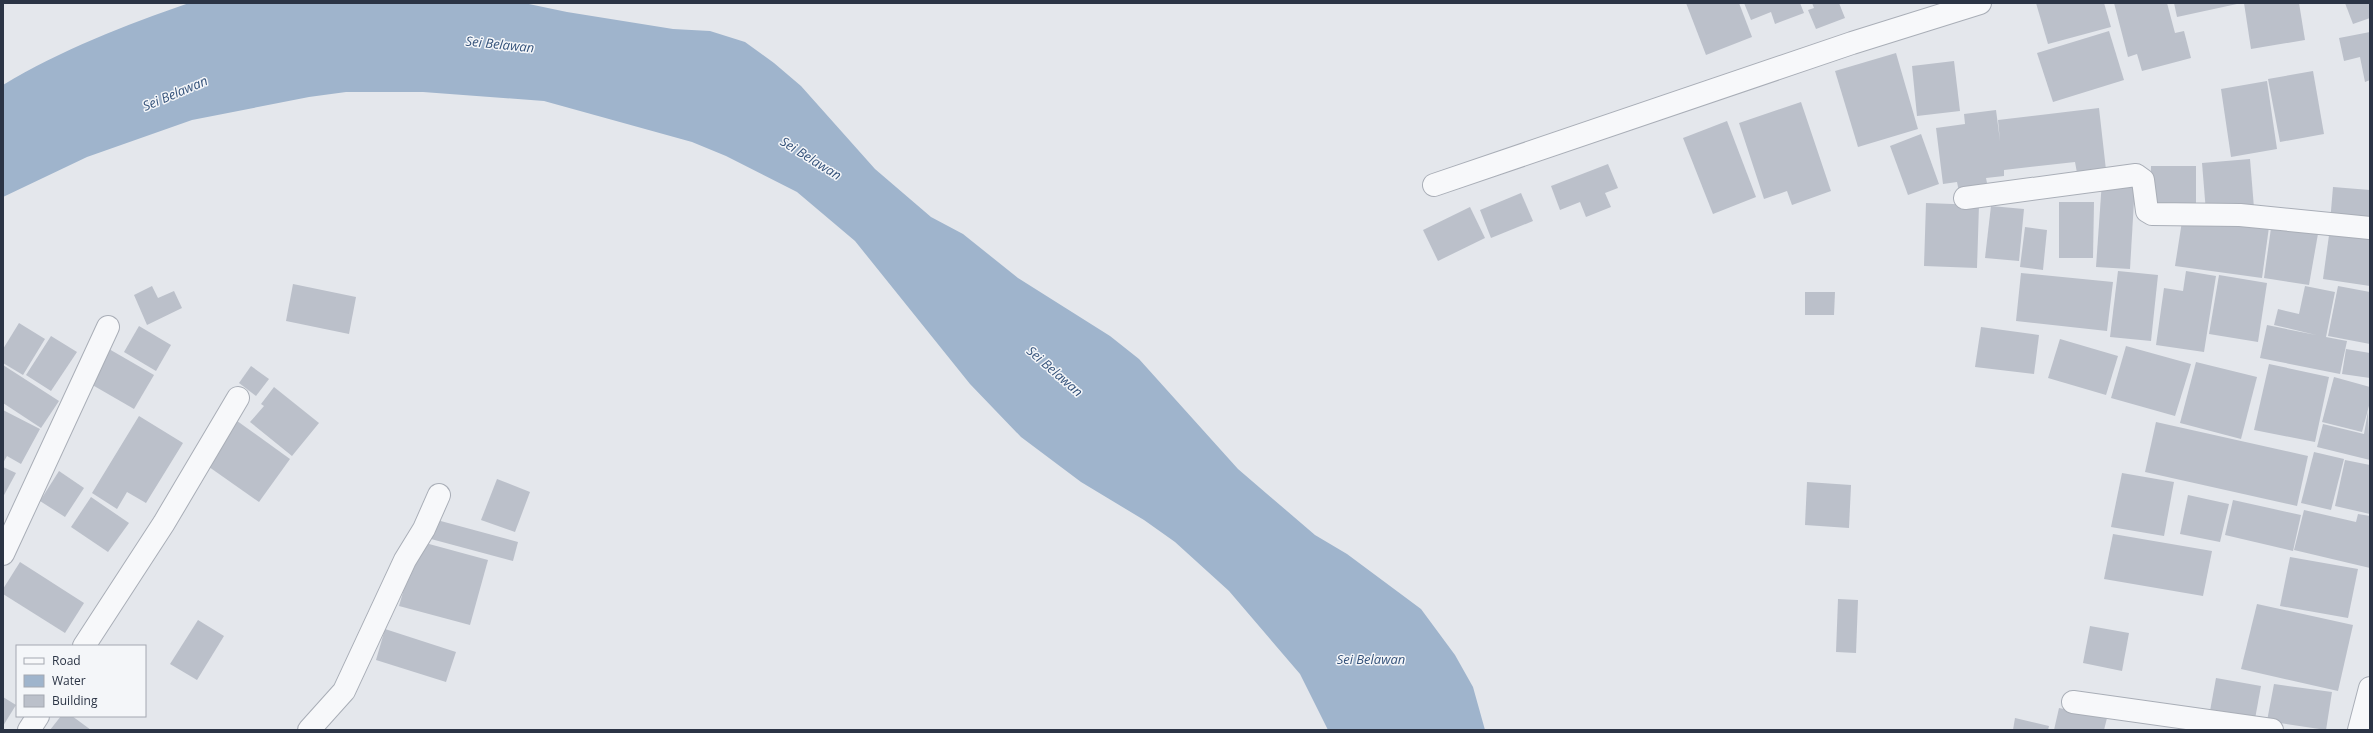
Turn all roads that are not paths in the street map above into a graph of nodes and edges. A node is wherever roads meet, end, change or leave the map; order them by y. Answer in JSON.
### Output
{"nodes":[{"id":1,"x":1980,"y":3,"type":"edge"},
{"id":2,"x":1434,"y":186,"type":"dead end"},
{"id":3,"x":1965,"y":198,"type":"dead end"},
{"id":4,"x":2370,"y":228,"type":"edge"},
{"id":5,"x":108,"y":327,"type":"dead end"},
{"id":6,"x":238,"y":398,"type":"dead end"},
{"id":7,"x":439,"y":495,"type":"dead end"},
{"id":8,"x":3,"y":554,"type":"edge"},
{"id":9,"x":85,"y":645,"type":"edge"},
{"id":10,"x":2370,"y":688,"type":"edge"},
{"id":11,"x":2073,"y":702,"type":"dead end"},
{"id":12,"x":37,"y":717,"type":"edge"},
{"id":13,"x":2364,"y":720,"type":"edge"},
{"id":14,"x":29,"y":730,"type":"edge"},
{"id":15,"x":309,"y":730,"type":"edge"},
{"id":16,"x":2272,"y":730,"type":"edge"}],
"edges":[{"from":1,"to":2,"type":"street"},
{"from":3,"to":4,"type":"street"},
{"from":5,"to":8,"type":"street"},
{"from":6,"to":9,"type":"street"},
{"from":7,"to":15,"type":"street"},
{"from":10,"to":13,"type":"street"},
{"from":11,"to":16,"type":"street"},
{"from":12,"to":14,"type":"street"}]}
